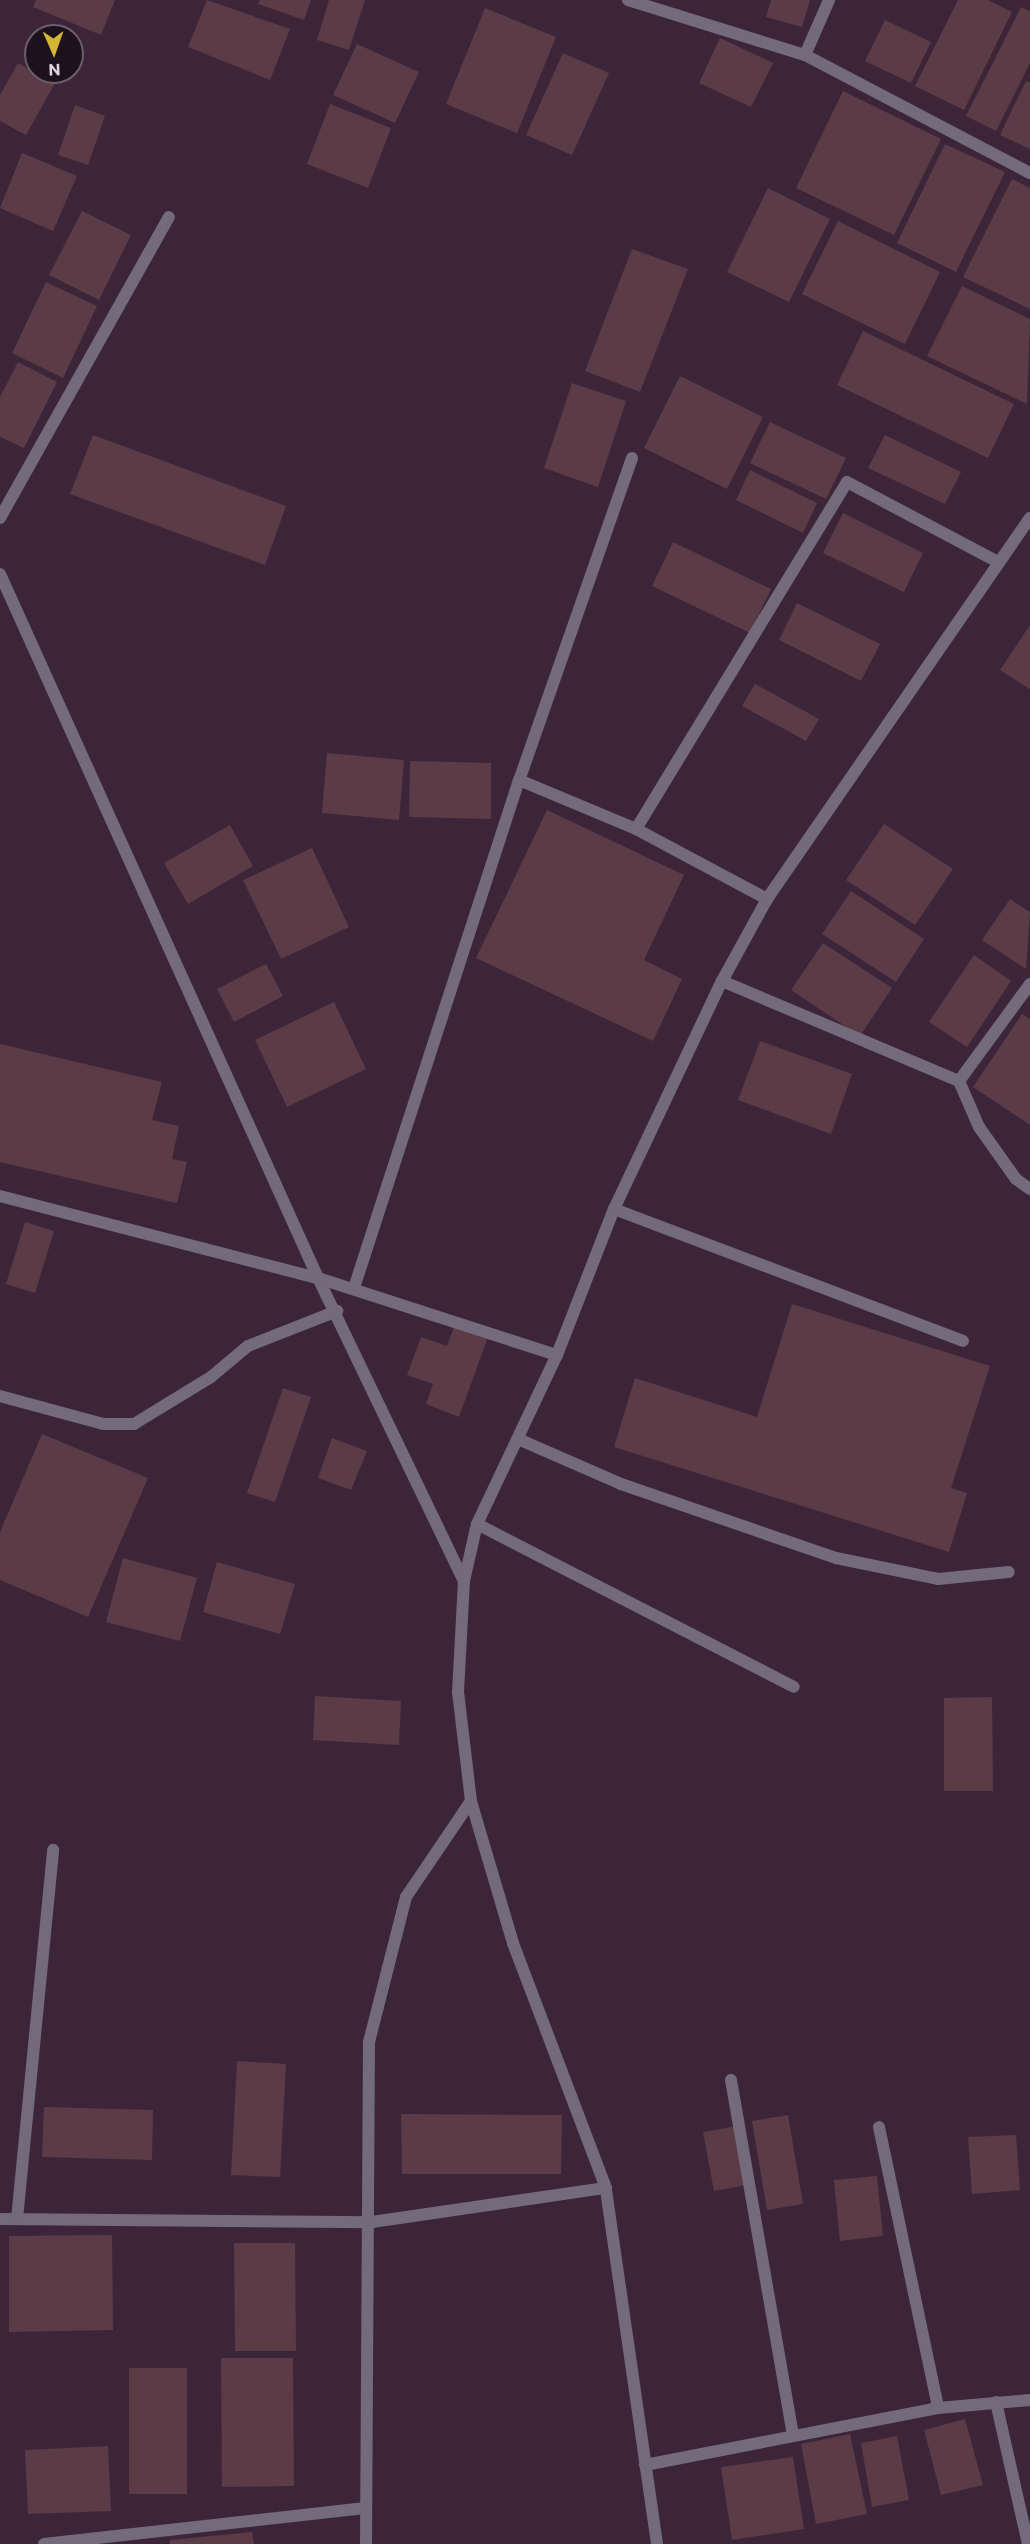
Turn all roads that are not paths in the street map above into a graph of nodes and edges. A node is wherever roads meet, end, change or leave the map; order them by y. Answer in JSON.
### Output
{"nodes":[{"id":1,"x":628,"y":0,"type":"edge"},
{"id":2,"x":830,"y":0,"type":"edge"},
{"id":3,"x":805,"y":55,"type":"junction"},
{"id":4,"x":1030,"y":173,"type":"edge"},
{"id":5,"x":170,"y":217,"type":"dead end"},
{"id":6,"x":632,"y":458,"type":"dead end"},
{"id":7,"x":0,"y":518,"type":"edge"},
{"id":8,"x":1030,"y":518,"type":"edge"},
{"id":9,"x":996,"y":561,"type":"junction"},
{"id":10,"x":0,"y":574,"type":"edge"},
{"id":11,"x":519,"y":780,"type":"junction"},
{"id":12,"x":636,"y":829,"type":"junction"},
{"id":13,"x":767,"y":899,"type":"junction"},
{"id":14,"x":722,"y":981,"type":"junction"},
{"id":15,"x":1030,"y":984,"type":"edge"},
{"id":16,"x":959,"y":1081,"type":"junction"},
{"id":17,"x":1030,"y":1189,"type":"edge"},
{"id":18,"x":0,"y":1196,"type":"edge"},
{"id":19,"x":614,"y":1209,"type":"junction"},
{"id":20,"x":318,"y":1278,"type":"junction"},
{"id":21,"x":354,"y":1288,"type":"junction"},
{"id":22,"x":337,"y":1311,"type":"junction"},
{"id":23,"x":963,"y":1341,"type":"dead end"},
{"id":24,"x":557,"y":1355,"type":"junction"},
{"id":25,"x":0,"y":1396,"type":"edge"},
{"id":26,"x":518,"y":1439,"type":"junction"},
{"id":27,"x":477,"y":1524,"type":"junction"},
{"id":28,"x":1010,"y":1572,"type":"dead end"},
{"id":29,"x":464,"y":1581,"type":"junction"},
{"id":30,"x":794,"y":1687,"type":"dead end"},
{"id":31,"x":471,"y":1801,"type":"junction"},
{"id":32,"x":52,"y":1850,"type":"dead end"},
{"id":33,"x":731,"y":2080,"type":"dead end"},
{"id":34,"x":879,"y":2127,"type":"dead end"},
{"id":35,"x":606,"y":2188,"type":"junction"},
{"id":36,"x":0,"y":2219,"type":"edge"},
{"id":37,"x":17,"y":2219,"type":"junction"},
{"id":38,"x":372,"y":2222,"type":"junction"},
{"id":39,"x":1030,"y":2400,"type":"edge"},
{"id":40,"x":996,"y":2402,"type":"junction"},
{"id":41,"x":938,"y":2408,"type":"junction"},
{"id":42,"x":793,"y":2436,"type":"junction"},
{"id":43,"x":645,"y":2465,"type":"junction"},
{"id":44,"x":363,"y":2508,"type":"junction"},
{"id":45,"x":44,"y":2544,"type":"edge"},
{"id":46,"x":366,"y":2544,"type":"edge"},
{"id":47,"x":657,"y":2544,"type":"edge"},
{"id":48,"x":1028,"y":2544,"type":"edge"}],
"edges":[{"from":1,"to":3,"type":"street"},
{"from":2,"to":3,"type":"street"},
{"from":3,"to":4,"type":"street"},
{"from":5,"to":7,"type":"street"},
{"from":6,"to":11,"type":"street"},
{"from":8,"to":9,"type":"street"},
{"from":9,"to":12,"type":"street"},
{"from":9,"to":13,"type":"street"},
{"from":10,"to":20,"type":"street"},
{"from":11,"to":12,"type":"street"},
{"from":11,"to":21,"type":"street"},
{"from":12,"to":13,"type":"street"},
{"from":13,"to":14,"type":"street"},
{"from":14,"to":16,"type":"street"},
{"from":14,"to":19,"type":"street"},
{"from":15,"to":16,"type":"street"},
{"from":16,"to":17,"type":"street"},
{"from":18,"to":20,"type":"street"},
{"from":19,"to":23,"type":"street"},
{"from":19,"to":24,"type":"street"},
{"from":20,"to":21,"type":"street"},
{"from":20,"to":22,"type":"street"},
{"from":21,"to":24,"type":"street"},
{"from":22,"to":25,"type":"street"},
{"from":22,"to":29,"type":"street"},
{"from":24,"to":26,"type":"street"},
{"from":26,"to":27,"type":"street"},
{"from":26,"to":28,"type":"street"},
{"from":27,"to":29,"type":"street"},
{"from":27,"to":30,"type":"street"},
{"from":29,"to":31,"type":"street"},
{"from":31,"to":35,"type":"street"},
{"from":31,"to":38,"type":"street"},
{"from":32,"to":37,"type":"street"},
{"from":33,"to":42,"type":"street"},
{"from":34,"to":41,"type":"street"},
{"from":35,"to":38,"type":"street"},
{"from":35,"to":43,"type":"street"},
{"from":36,"to":37,"type":"street"},
{"from":37,"to":38,"type":"street"},
{"from":38,"to":44,"type":"street"},
{"from":39,"to":40,"type":"street"},
{"from":40,"to":41,"type":"street"},
{"from":40,"to":48,"type":"street"},
{"from":41,"to":42,"type":"street"},
{"from":42,"to":43,"type":"street"},
{"from":43,"to":47,"type":"street"},
{"from":44,"to":45,"type":"street"},
{"from":44,"to":46,"type":"street"}]}
